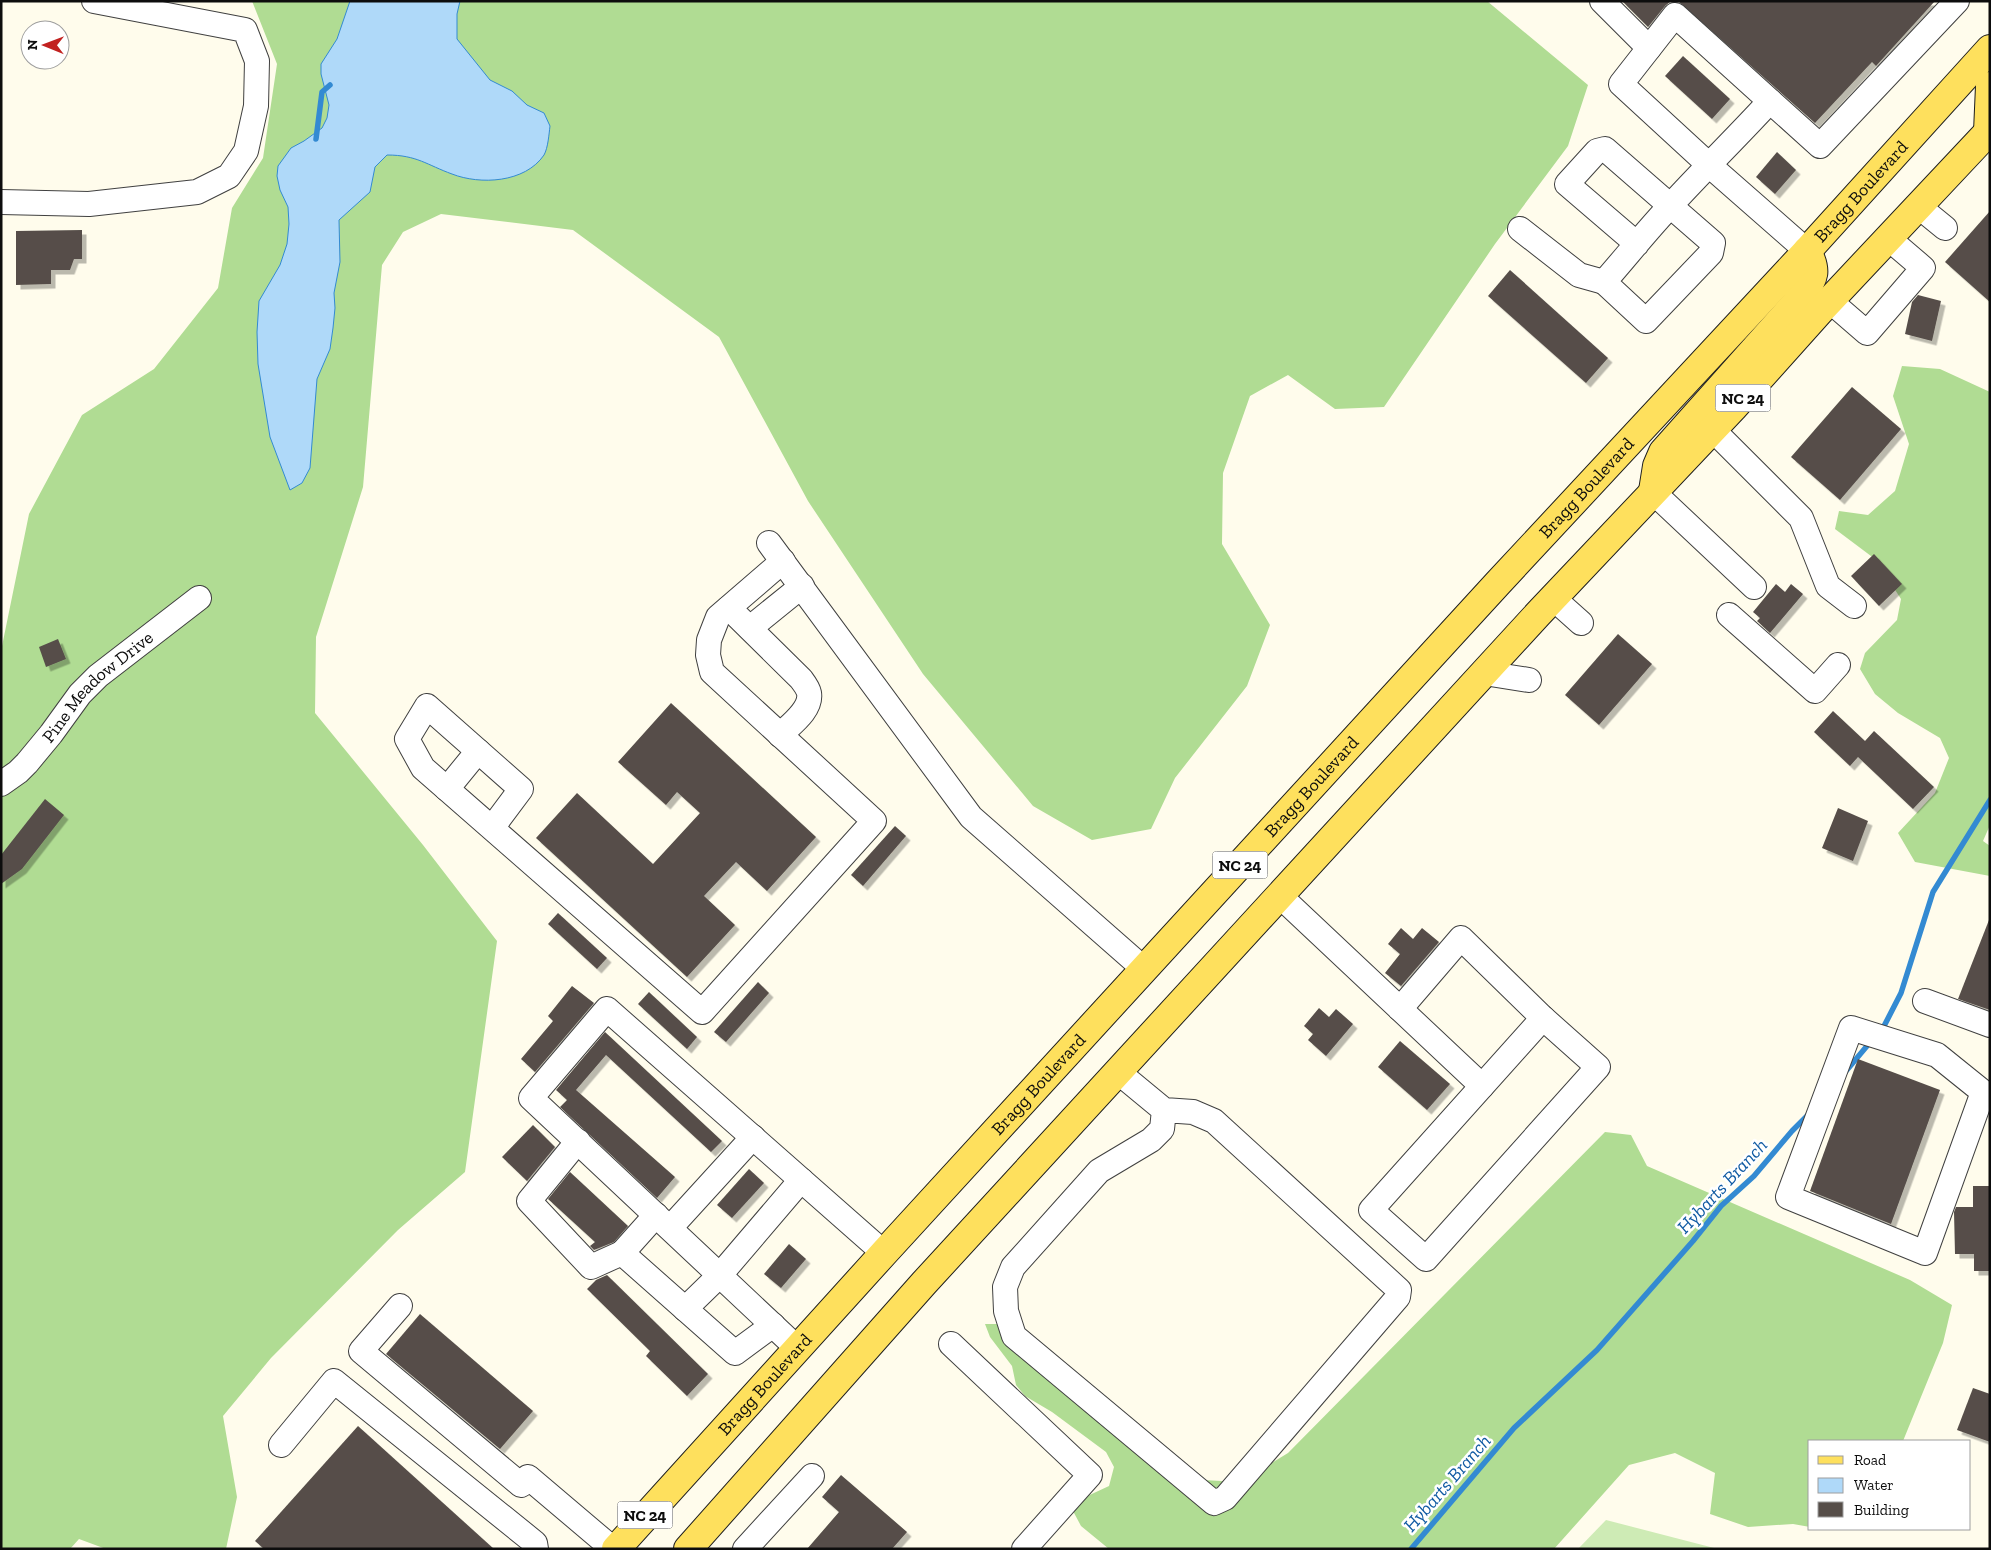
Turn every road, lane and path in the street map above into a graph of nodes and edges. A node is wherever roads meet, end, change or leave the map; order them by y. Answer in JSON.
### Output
{"nodes":[{"id":1,"x":1602,"y":1,"type":"edge"},
{"id":2,"x":1957,"y":1,"type":"edge"},
{"id":3,"x":106,"y":2,"type":"edge"},
{"id":4,"x":1649,"y":48,"type":"junction"},
{"id":5,"x":1990,"y":49,"type":"edge"},
{"id":6,"x":1990,"y":86,"type":"edge"},
{"id":7,"x":1770,"y":102,"type":"junction"},
{"id":8,"x":1989,"y":132,"type":"edge"},
{"id":9,"x":1709,"y":165,"type":"junction"},
{"id":10,"x":1,"y":202,"type":"edge"},
{"id":11,"x":1670,"y":205,"type":"junction"},
{"id":12,"x":1918,"y":206,"type":"junction"},
{"id":13,"x":1520,"y":228,"type":"dead end"},
{"id":14,"x":1945,"y":228,"type":"dead end"},
{"id":15,"x":1888,"y":238,"type":"junction"},
{"id":16,"x":1637,"y":244,"type":"junction"},
{"id":17,"x":1807,"y":251,"type":"junction"},
{"id":18,"x":1604,"y":282,"type":"junction"},
{"id":19,"x":1830,"y":301,"type":"junction"},
{"id":20,"x":1712,"y":429,"type":"junction"},
{"id":21,"x":1653,"y":492,"type":"junction"},
{"id":22,"x":802,"y":586,"type":"junction"},
{"id":23,"x":1754,"y":587,"type":"dead end"},
{"id":24,"x":200,"y":598,"type":"dead end"},
{"id":25,"x":1553,"y":598,"type":"junction"},
{"id":26,"x":1854,"y":606,"type":"dead end"},
{"id":27,"x":729,"y":608,"type":"junction"},
{"id":28,"x":1729,"y":615,"type":"dead end"},
{"id":29,"x":1581,"y":623,"type":"dead end"},
{"id":30,"x":750,"y":628,"type":"junction"},
{"id":31,"x":1838,"y":664,"type":"dead end"},
{"id":32,"x":1484,"y":673,"type":"junction"},
{"id":33,"x":1528,"y":680,"type":"dead end"},
{"id":34,"x":780,"y":735,"type":"junction"},
{"id":35,"x":478,"y":751,"type":"junction"},
{"id":36,"x":1,"y":784,"type":"edge"},
{"id":37,"x":447,"y":789,"type":"junction"},
{"id":38,"x":492,"y":828,"type":"junction"},
{"id":39,"x":1280,"y":896,"type":"junction"},
{"id":40,"x":1144,"y":970,"type":"junction"},
{"id":41,"x":1925,"y":1001,"type":"dead end"},
{"id":42,"x":1400,"y":1009,"type":"junction"},
{"id":43,"x":1543,"y":1018,"type":"junction"},
{"id":44,"x":1990,"y":1025,"type":"edge"},
{"id":45,"x":1118,"y":1072,"type":"junction"},
{"id":46,"x":1482,"y":1086,"type":"junction"},
{"id":47,"x":1986,"y":1094,"type":"edge"},
{"id":48,"x":1164,"y":1110,"type":"junction"},
{"id":49,"x":753,"y":1137,"type":"junction"},
{"id":50,"x":578,"y":1141,"type":"junction"},
{"id":51,"x":801,"y":1180,"type":"junction"},
{"id":52,"x":663,"y":1221,"type":"junction"},
{"id":53,"x":622,"y":1253,"type":"junction"},
{"id":54,"x":884,"y":1253,"type":"junction"},
{"id":55,"x":720,"y":1275,"type":"junction"},
{"id":56,"x":400,"y":1306,"type":"dead end"},
{"id":57,"x":686,"y":1309,"type":"junction"},
{"id":58,"x":773,"y":1325,"type":"junction"},
{"id":59,"x":951,"y":1344,"type":"dead end"},
{"id":60,"x":797,"y":1348,"type":"junction"},
{"id":61,"x":280,"y":1445,"type":"dead end"},
{"id":62,"x":812,"y":1476,"type":"dead end"},
{"id":63,"x":536,"y":1549,"type":"edge"},
{"id":64,"x":614,"y":1549,"type":"edge"},
{"id":65,"x":688,"y":1549,"type":"edge"},
{"id":66,"x":745,"y":1549,"type":"edge"},
{"id":67,"x":1024,"y":1549,"type":"edge"}],
"edges":[{"from":1,"to":4,"type":"street"},
{"from":2,"to":7,"type":"street"},
{"from":3,"to":10,"type":"street"},
{"from":4,"to":7,"type":"street"},
{"from":4,"to":9,"type":"street"},
{"from":5,"to":17,"type":"main road","name":"Bragg Boulevard","number":"NC 24"},
{"from":6,"to":8,"type":"main road"},
{"from":7,"to":9,"type":"street"},
{"from":8,"to":12,"type":"main road","number":"NC 24"},
{"from":9,"to":11,"type":"street"},
{"from":9,"to":17,"type":"street"},
{"from":11,"to":16,"type":"street"},
{"from":11,"to":16,"type":"street"},
{"from":11,"to":18,"type":"street"},
{"from":12,"to":14,"type":"street"},
{"from":12,"to":15,"type":"main road","number":"NC 24"},
{"from":13,"to":18,"type":"street"},
{"from":15,"to":19,"type":"main road","number":"NC 24"},
{"from":15,"to":19,"type":"street"},
{"from":16,"to":18,"type":"street"},
{"from":17,"to":21,"type":"main road"},
{"from":17,"to":40,"type":"main road","name":"Bragg Boulevard","number":"NC 24"},
{"from":19,"to":20,"type":"main road","number":"NC 24"},
{"from":20,"to":21,"type":"main road","number":"NC 24"},
{"from":20,"to":26,"type":"street"},
{"from":21,"to":23,"type":"street"},
{"from":21,"to":25,"type":"main road","number":"NC 24"},
{"from":22,"to":27,"type":"street"},
{"from":22,"to":30,"type":"street"},
{"from":22,"to":40,"type":"street"},
{"from":24,"to":36,"type":"street","name":"Pine Meadow Drive"},
{"from":25,"to":29,"type":"street"},
{"from":25,"to":32,"type":"main road","number":"NC 24"},
{"from":27,"to":30,"type":"street"},
{"from":27,"to":34,"type":"street"},
{"from":28,"to":31,"type":"street"},
{"from":30,"to":34,"type":"street"},
{"from":32,"to":33,"type":"street"},
{"from":32,"to":39,"type":"main road","number":"NC 24"},
{"from":34,"to":38,"type":"street"},
{"from":35,"to":37,"type":"street"},
{"from":35,"to":37,"type":"street"},
{"from":35,"to":38,"type":"street"},
{"from":37,"to":38,"type":"street"},
{"from":39,"to":42,"type":"street"},
{"from":39,"to":45,"type":"main road","number":"NC 24"},
{"from":40,"to":54,"type":"main road","name":"Bragg Boulevard","number":"NC 24"},
{"from":41,"to":44,"type":"street"},
{"from":42,"to":43,"type":"street"},
{"from":42,"to":46,"type":"street"},
{"from":43,"to":46,"type":"street"},
{"from":43,"to":46,"type":"street"},
{"from":45,"to":48,"type":"street"},
{"from":45,"to":65,"type":"main road","number":"NC 24"},
{"from":47,"to":47,"type":"street"},
{"from":48,"to":48,"type":"street"},
{"from":49,"to":50,"type":"street"},
{"from":49,"to":51,"type":"street"},
{"from":49,"to":52,"type":"street"},
{"from":50,"to":52,"type":"street"},
{"from":50,"to":53,"type":"street"},
{"from":51,"to":54,"type":"street"},
{"from":51,"to":55,"type":"street"},
{"from":52,"to":53,"type":"street"},
{"from":52,"to":55,"type":"street"},
{"from":53,"to":57,"type":"street"},
{"from":54,"to":60,"type":"main road","name":"Bragg Boulevard","number":"NC 24"},
{"from":55,"to":57,"type":"street"},
{"from":55,"to":58,"type":"street"},
{"from":56,"to":64,"type":"street"},
{"from":57,"to":58,"type":"street"},
{"from":58,"to":60,"type":"street"},
{"from":59,"to":67,"type":"street"},
{"from":60,"to":64,"type":"main road","name":"Bragg Boulevard","number":"NC 24"},
{"from":61,"to":63,"type":"street"},
{"from":62,"to":66,"type":"street"}]}
